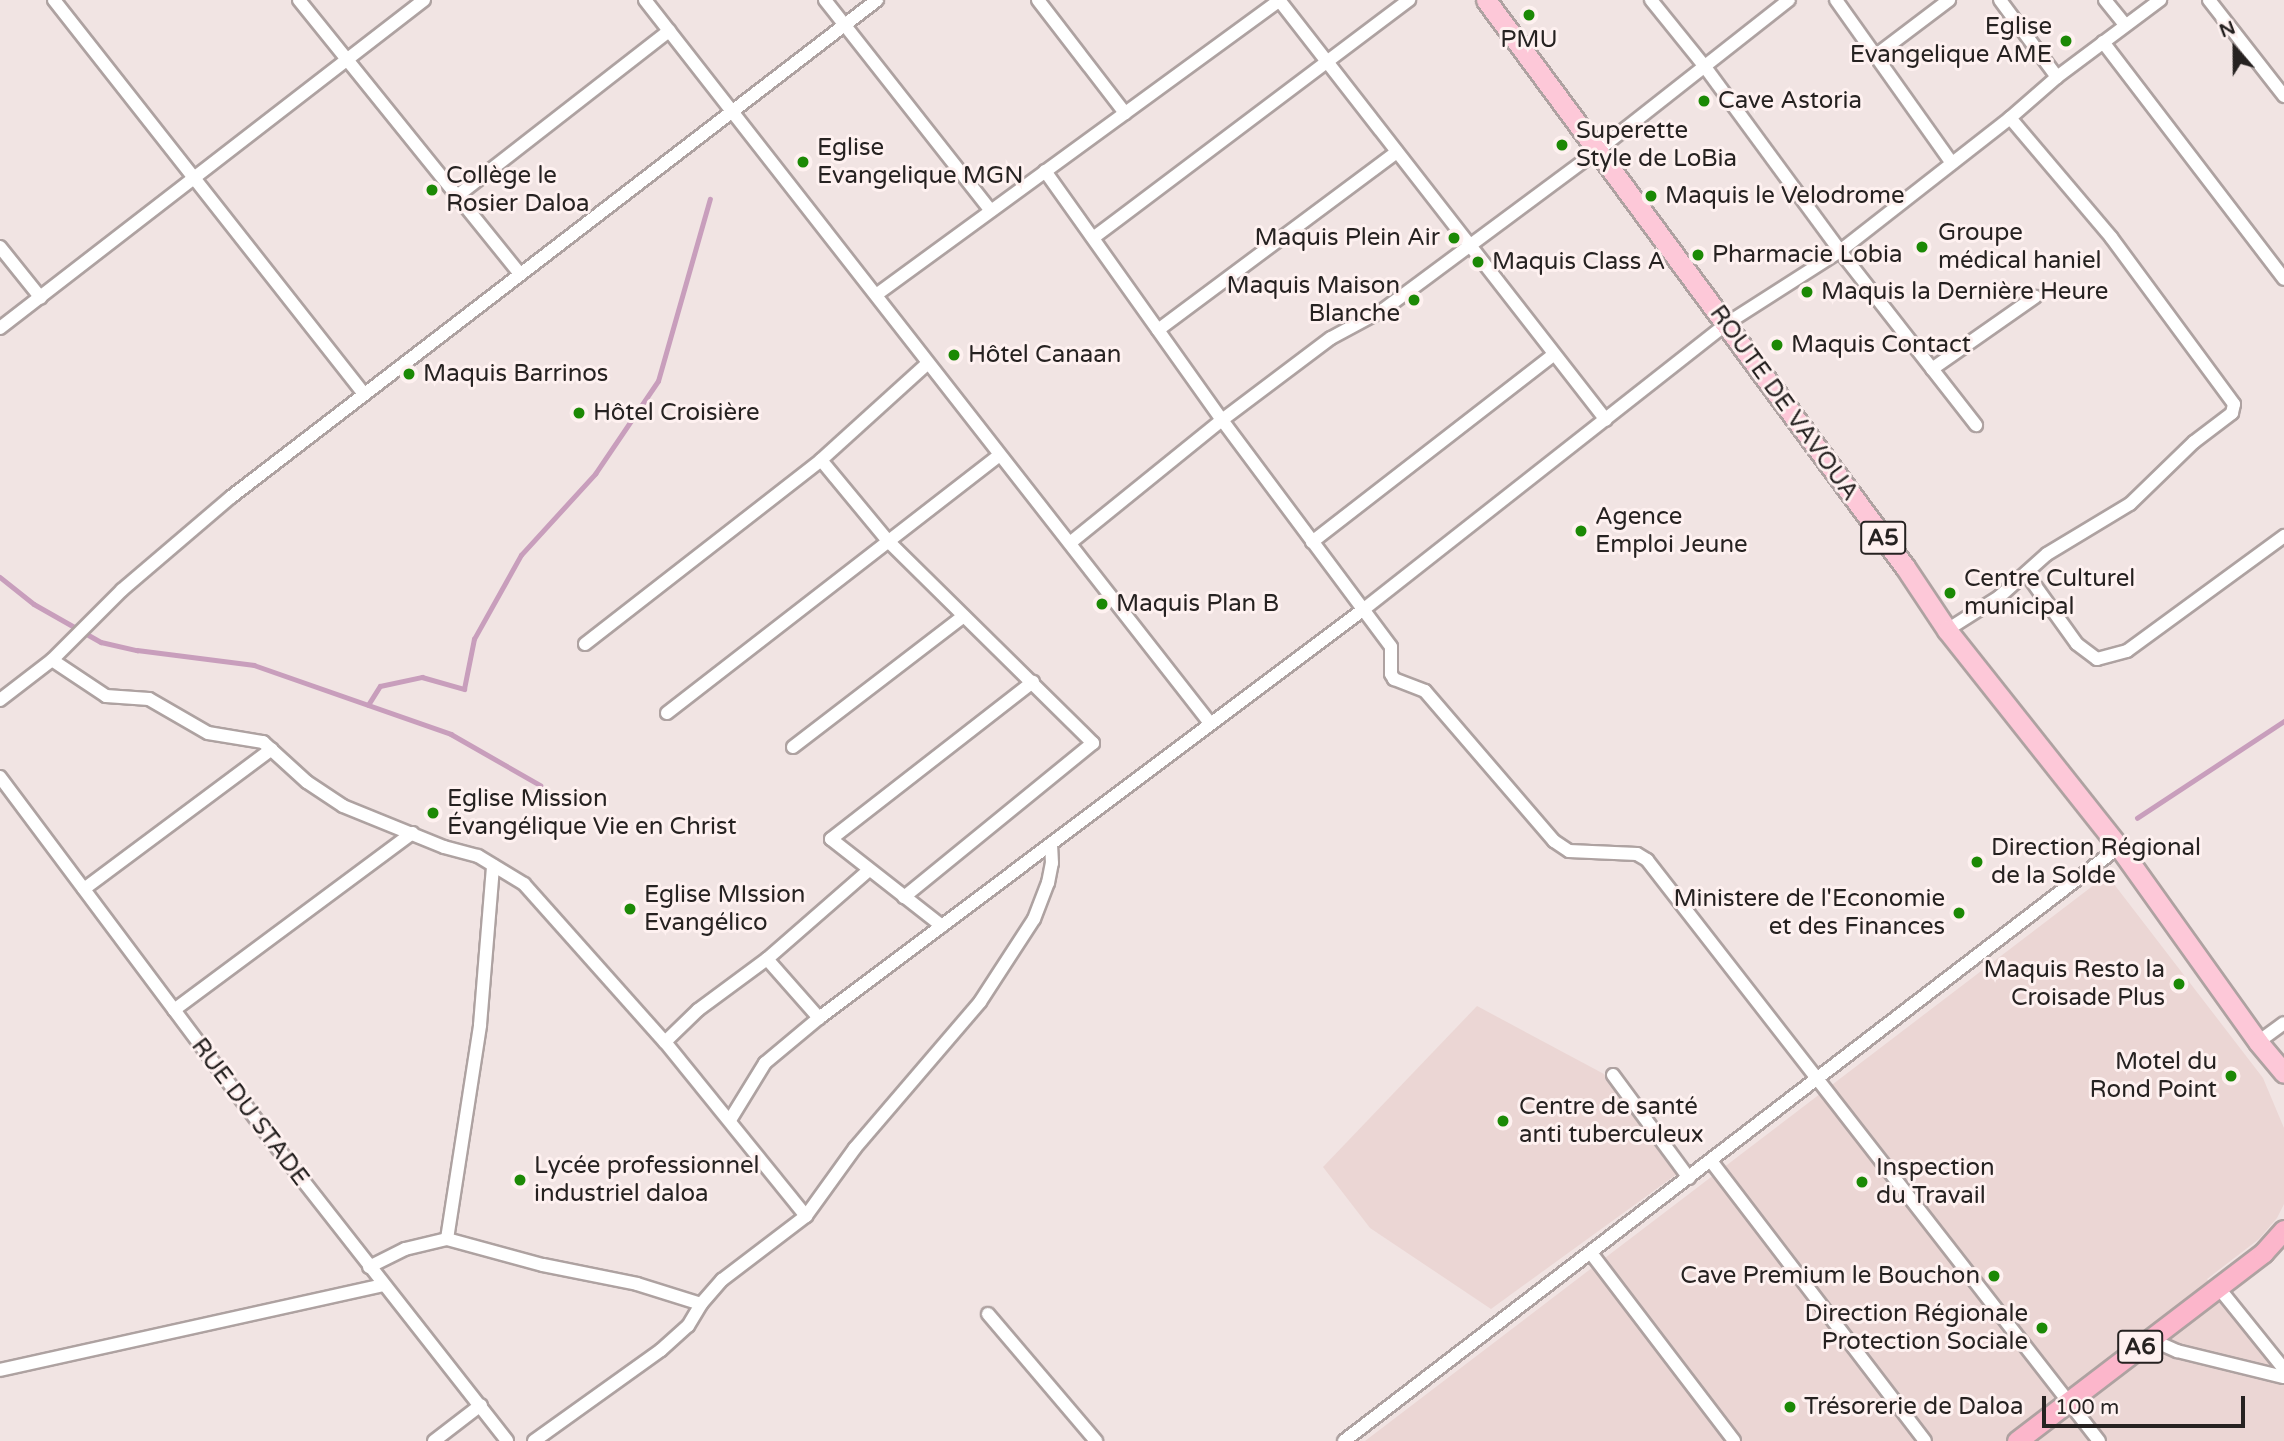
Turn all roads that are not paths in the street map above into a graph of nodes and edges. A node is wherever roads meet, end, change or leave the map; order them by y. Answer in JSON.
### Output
{"nodes":[{"id":1,"x":54,"y":0,"type":"edge"},
{"id":2,"x":299,"y":0,"type":"edge"},
{"id":3,"x":424,"y":0,"type":"edge"},
{"id":4,"x":645,"y":0,"type":"edge"},
{"id":5,"x":825,"y":0,"type":"edge"},
{"id":6,"x":877,"y":0,"type":"edge"},
{"id":7,"x":1038,"y":0,"type":"edge"},
{"id":8,"x":1279,"y":0,"type":"edge"},
{"id":9,"x":1409,"y":0,"type":"edge"},
{"id":10,"x":1486,"y":0,"type":"edge"},
{"id":11,"x":1651,"y":0,"type":"edge"},
{"id":12,"x":1789,"y":0,"type":"edge"},
{"id":13,"x":1836,"y":0,"type":"edge"},
{"id":14,"x":1949,"y":0,"type":"edge"},
{"id":15,"x":2000,"y":0,"type":"edge"},
{"id":16,"x":2105,"y":0,"type":"edge"},
{"id":17,"x":2160,"y":0,"type":"edge"},
{"id":18,"x":2209,"y":0,"type":"edge"},
{"id":19,"x":844,"y":25,"type":"junction"},
{"id":20,"x":2125,"y":25,"type":"junction"},
{"id":21,"x":669,"y":31,"type":"junction"},
{"id":22,"x":2103,"y":42,"type":"junction"},
{"id":23,"x":1875,"y":57,"type":"junction"},
{"id":24,"x":346,"y":60,"type":"junction"},
{"id":25,"x":1327,"y":62,"type":"junction"},
{"id":26,"x":1705,"y":67,"type":"junction"},
{"id":27,"x":2057,"y":77,"type":"junction"},
{"id":28,"x":2284,"y":96,"type":"edge"},
{"id":29,"x":732,"y":111,"type":"junction"},
{"id":30,"x":1125,"y":113,"type":"junction"},
{"id":31,"x":2010,"y":118,"type":"junction"},
{"id":32,"x":1597,"y":151,"type":"junction"},
{"id":33,"x":1397,"y":152,"type":"junction"},
{"id":34,"x":1952,"y":163,"type":"junction"},
{"id":35,"x":1045,"y":171,"type":"junction"},
{"id":36,"x":194,"y":178,"type":"junction"},
{"id":37,"x":457,"y":196,"type":"junction"},
{"id":38,"x":991,"y":211,"type":"junction"},
{"id":39,"x":1093,"y":238,"type":"junction"},
{"id":40,"x":1469,"y":244,"type":"junction"},
{"id":41,"x":0,"y":247,"type":"edge"},
{"id":42,"x":1840,"y":251,"type":"junction"},
{"id":43,"x":519,"y":273,"type":"junction"},
{"id":44,"x":2284,"y":279,"type":"edge"},
{"id":45,"x":876,"y":295,"type":"junction"},
{"id":46,"x":2035,"y":297,"type":"dead end"},
{"id":47,"x":41,"y":298,"type":"junction"},
{"id":48,"x":1726,"y":324,"type":"junction"},
{"id":49,"x":0,"y":328,"type":"edge"},
{"id":50,"x":1158,"y":330,"type":"junction"},
{"id":51,"x":1554,"y":354,"type":"junction"},
{"id":52,"x":928,"y":362,"type":"junction"},
{"id":53,"x":1932,"y":369,"type":"junction"},
{"id":54,"x":364,"y":394,"type":"junction"},
{"id":55,"x":1222,"y":420,"type":"junction"},
{"id":56,"x":1606,"y":420,"type":"junction"},
{"id":57,"x":1976,"y":425,"type":"dead end"},
{"id":58,"x":1000,"y":455,"type":"junction"},
{"id":59,"x":821,"y":460,"type":"junction"},
{"id":60,"x":2284,"y":536,"type":"edge"},
{"id":61,"x":888,"y":541,"type":"junction"},
{"id":62,"x":1312,"y":541,"type":"junction"},
{"id":63,"x":1070,"y":543,"type":"junction"},
{"id":64,"x":2026,"y":573,"type":"junction"},
{"id":65,"x":1364,"y":608,"type":"junction"},
{"id":66,"x":964,"y":616,"type":"junction"},
{"id":67,"x":1947,"y":630,"type":"junction"},
{"id":68,"x":585,"y":644,"type":"dead end"},
{"id":69,"x":52,"y":660,"type":"junction"},
{"id":70,"x":1033,"y":682,"type":"junction"},
{"id":71,"x":0,"y":700,"type":"edge"},
{"id":72,"x":667,"y":713,"type":"dead end"},
{"id":73,"x":1209,"y":722,"type":"junction"},
{"id":74,"x":793,"y":747,"type":"dead end"},
{"id":75,"x":271,"y":749,"type":"junction"},
{"id":76,"x":0,"y":777,"type":"edge"},
{"id":77,"x":412,"y":833,"type":"junction"},
{"id":78,"x":1051,"y":844,"type":"junction"},
{"id":79,"x":2119,"y":847,"type":"junction"},
{"id":80,"x":493,"y":866,"type":"junction"},
{"id":81,"x":869,"y":870,"type":"junction"},
{"id":82,"x":84,"y":889,"type":"junction"},
{"id":83,"x":904,"y":897,"type":"junction"},
{"id":84,"x":942,"y":926,"type":"junction"},
{"id":85,"x":767,"y":959,"type":"junction"},
{"id":86,"x":174,"y":1010,"type":"junction"},
{"id":87,"x":819,"y":1018,"type":"junction"},
{"id":88,"x":2284,"y":1023,"type":"edge"},
{"id":89,"x":665,"y":1042,"type":"junction"},
{"id":90,"x":2258,"y":1042,"type":"junction"},
{"id":91,"x":2284,"y":1073,"type":"edge"},
{"id":92,"x":1613,"y":1075,"type":"dead end"},
{"id":93,"x":1819,"y":1079,"type":"junction"},
{"id":94,"x":730,"y":1120,"type":"junction"},
{"id":95,"x":1711,"y":1161,"type":"junction"},
{"id":96,"x":1689,"y":1178,"type":"junction"},
{"id":97,"x":806,"y":1216,"type":"junction"},
{"id":98,"x":2284,"y":1230,"type":"edge"},
{"id":99,"x":447,"y":1239,"type":"junction"},
{"id":100,"x":2284,"y":1249,"type":"edge"},
{"id":101,"x":1591,"y":1253,"type":"junction"},
{"id":102,"x":2263,"y":1253,"type":"junction"},
{"id":103,"x":369,"y":1267,"type":"junction"},
{"id":104,"x":383,"y":1285,"type":"junction"},
{"id":105,"x":2223,"y":1293,"type":"junction"},
{"id":106,"x":701,"y":1304,"type":"junction"},
{"id":107,"x":988,"y":1314,"type":"dead end"},
{"id":108,"x":2150,"y":1339,"type":"junction"},
{"id":109,"x":2284,"y":1368,"type":"edge"},
{"id":110,"x":0,"y":1370,"type":"edge"},
{"id":111,"x":2284,"y":1377,"type":"edge"},
{"id":112,"x":2070,"y":1401,"type":"junction"},
{"id":113,"x":481,"y":1405,"type":"junction"},
{"id":114,"x":434,"y":1441,"type":"edge"},
{"id":115,"x":507,"y":1441,"type":"edge"},
{"id":116,"x":534,"y":1441,"type":"edge"},
{"id":117,"x":1096,"y":1441,"type":"edge"},
{"id":118,"x":1344,"y":1441,"type":"edge"},
{"id":119,"x":1734,"y":1441,"type":"edge"},
{"id":120,"x":1926,"y":1441,"type":"edge"},
{"id":121,"x":2017,"y":1441,"type":"edge"},
{"id":122,"x":2099,"y":1441,"type":"edge"}],
"edges":[{"from":1,"to":36,"type":"street"},
{"from":2,"to":24,"type":"street"},
{"from":3,"to":24,"type":"street"},
{"from":4,"to":21,"type":"street"},
{"from":5,"to":19,"type":"street"},
{"from":6,"to":19,"type":"street"},
{"from":7,"to":30,"type":"street"},
{"from":8,"to":25,"type":"street"},
{"from":8,"to":30,"type":"street"},
{"from":9,"to":25,"type":"street"},
{"from":10,"to":32,"type":"main road","name":"ROUTE DE VAVOUA","number":"A5"},
{"from":11,"to":26,"type":"street"},
{"from":12,"to":26,"type":"street"},
{"from":13,"to":23,"type":"street"},
{"from":14,"to":23,"type":"street"},
{"from":15,"to":27,"type":"street"},
{"from":16,"to":20,"type":"street"},
{"from":17,"to":20,"type":"street"},
{"from":18,"to":28,"type":"street"},
{"from":19,"to":29,"type":"street"},
{"from":19,"to":38,"type":"street"},
{"from":20,"to":22,"type":"street"},
{"from":21,"to":29,"type":"street"},
{"from":21,"to":37,"type":"street"},
{"from":22,"to":27,"type":"street"},
{"from":22,"to":44,"type":"street"},
{"from":23,"to":34,"type":"street"},
{"from":24,"to":36,"type":"street"},
{"from":24,"to":37,"type":"street"},
{"from":25,"to":33,"type":"street"},
{"from":25,"to":39,"type":"street"},
{"from":26,"to":32,"type":"street"},
{"from":26,"to":42,"type":"street"},
{"from":27,"to":31,"type":"street"},
{"from":29,"to":43,"type":"street"},
{"from":29,"to":45,"type":"street"},
{"from":30,"to":35,"type":"street"},
{"from":31,"to":34,"type":"street"},
{"from":31,"to":64,"type":"street"},
{"from":32,"to":40,"type":"street"},
{"from":32,"to":48,"type":"main road","name":"ROUTE DE VAVOUA","number":"A5"},
{"from":33,"to":40,"type":"street"},
{"from":33,"to":50,"type":"street"},
{"from":34,"to":42,"type":"street"},
{"from":35,"to":38,"type":"street"},
{"from":35,"to":39,"type":"street"},
{"from":36,"to":47,"type":"street"},
{"from":36,"to":54,"type":"street"},
{"from":37,"to":43,"type":"street"},
{"from":38,"to":45,"type":"street"},
{"from":39,"to":50,"type":"street"},
{"from":40,"to":51,"type":"street"},
{"from":40,"to":55,"type":"street"},
{"from":41,"to":47,"type":"street"},
{"from":42,"to":48,"type":"street"},
{"from":42,"to":53,"type":"street"},
{"from":43,"to":54,"type":"street"},
{"from":45,"to":52,"type":"street"},
{"from":46,"to":53,"type":"street"},
{"from":47,"to":49,"type":"street"},
{"from":48,"to":56,"type":"street"},
{"from":48,"to":67,"type":"main road","name":"ROUTE DE VAVOUA","number":"A5"},
{"from":50,"to":55,"type":"street"},
{"from":51,"to":56,"type":"street"},
{"from":51,"to":62,"type":"street"},
{"from":52,"to":58,"type":"street"},
{"from":52,"to":59,"type":"street"},
{"from":53,"to":57,"type":"street"},
{"from":54,"to":69,"type":"street"},
{"from":55,"to":62,"type":"street"},
{"from":55,"to":63,"type":"street"},
{"from":56,"to":65,"type":"street"},
{"from":58,"to":61,"type":"street"},
{"from":58,"to":63,"type":"street"},
{"from":59,"to":61,"type":"street"},
{"from":59,"to":68,"type":"street"},
{"from":60,"to":64,"type":"street"},
{"from":61,"to":66,"type":"street"},
{"from":61,"to":72,"type":"street"},
{"from":62,"to":65,"type":"street"},
{"from":63,"to":73,"type":"street"},
{"from":64,"to":67,"type":"street"},
{"from":65,"to":73,"type":"street"},
{"from":65,"to":93,"type":"street"},
{"from":66,"to":70,"type":"street"},
{"from":66,"to":74,"type":"street"},
{"from":67,"to":79,"type":"main road","name":"ROUTE DE VAVOUA","number":"A5"},
{"from":69,"to":71,"type":"street"},
{"from":69,"to":75,"type":"street"},
{"from":70,"to":81,"type":"street"},
{"from":70,"to":83,"type":"street"},
{"from":73,"to":78,"type":"street"},
{"from":75,"to":77,"type":"street"},
{"from":75,"to":82,"type":"street"},
{"from":76,"to":82,"type":"street","name":"RUE DU STADE"},
{"from":77,"to":80,"type":"street"},
{"from":77,"to":86,"type":"street"},
{"from":78,"to":84,"type":"street"},
{"from":78,"to":97,"type":"street"},
{"from":79,"to":90,"type":"main road","name":"ROUTE DE VAVOUA","number":"A5"},
{"from":79,"to":93,"type":"street"},
{"from":80,"to":89,"type":"street"},
{"from":80,"to":99,"type":"street"},
{"from":81,"to":83,"type":"street"},
{"from":81,"to":85,"type":"street"},
{"from":82,"to":86,"type":"street","name":"RUE DU STADE"},
{"from":83,"to":84,"type":"street"},
{"from":84,"to":87,"type":"street"},
{"from":85,"to":87,"type":"street"},
{"from":85,"to":89,"type":"street"},
{"from":86,"to":103,"type":"street","name":"RUE DU STADE"},
{"from":87,"to":94,"type":"street"},
{"from":88,"to":90,"type":"street"},
{"from":89,"to":94,"type":"street"},
{"from":90,"to":91,"type":"main road","name":"ROUTE DE VAVOUA","number":"A5"},
{"from":92,"to":96,"type":"street"},
{"from":93,"to":95,"type":"street"},
{"from":93,"to":112,"type":"street"},
{"from":94,"to":97,"type":"street"},
{"from":95,"to":96,"type":"street"},
{"from":95,"to":120,"type":"street"},
{"from":96,"to":101,"type":"street"},
{"from":97,"to":106,"type":"street"},
{"from":98,"to":102,"type":"highway","number":"A6"},
{"from":99,"to":103,"type":"street"},
{"from":99,"to":106,"type":"street"},
{"from":100,"to":102,"type":"highway","number":"A6"},
{"from":101,"to":118,"type":"street"},
{"from":101,"to":119,"type":"street"},
{"from":102,"to":105,"type":"highway","number":"A6"},
{"from":103,"to":104,"type":"street","name":"RUE DU STADE"},
{"from":104,"to":110,"type":"street"},
{"from":104,"to":113,"type":"street","name":"RUE DU STADE"},
{"from":105,"to":108,"type":"highway","number":"A6"},
{"from":105,"to":109,"type":"street"},
{"from":106,"to":116,"type":"street"},
{"from":107,"to":117,"type":"street"},
{"from":108,"to":111,"type":"street"},
{"from":108,"to":112,"type":"highway","number":"A6"},
{"from":112,"to":121,"type":"highway","number":"A6"},
{"from":112,"to":122,"type":"street"},
{"from":113,"to":114,"type":"street"},
{"from":113,"to":115,"type":"street","name":"RUE DU STADE"}]}
